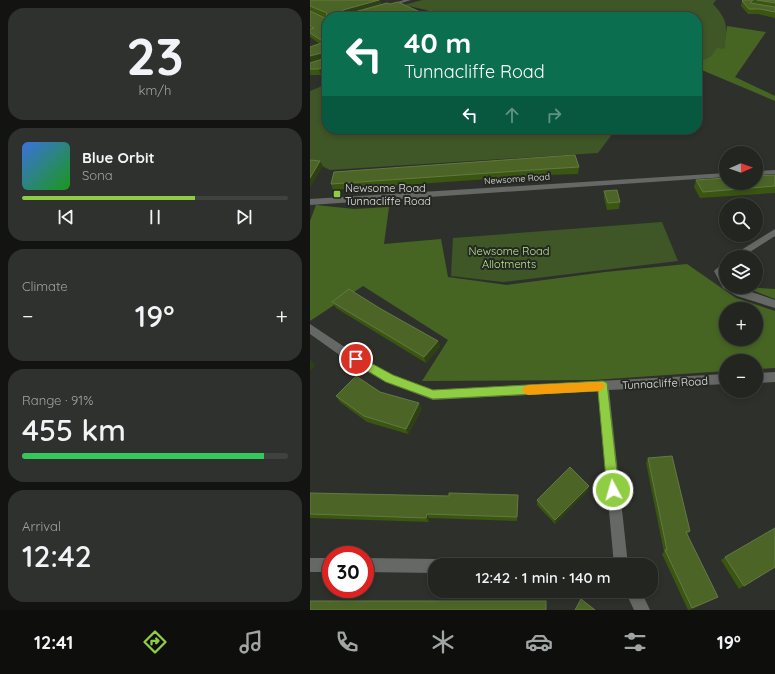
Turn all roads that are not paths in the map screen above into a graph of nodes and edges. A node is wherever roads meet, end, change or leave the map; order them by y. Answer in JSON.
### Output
{"nodes":[{"id":1,"x":409,"y":0,"type":"edge"},
{"id":2,"x":386,"y":6,"type":"edge"},
{"id":3,"x":775,"y":172,"type":"edge"},
{"id":4,"x":763,"y":173,"type":"edge"},
{"id":5,"x":719,"y":175,"type":"edge"},
{"id":6,"x":312,"y":202,"type":"edge"},
{"id":7,"x":310,"y":211,"type":"edge"},
{"id":8,"x":775,"y":232,"type":"edge"},
{"id":9,"x":746,"y":250,"type":"edge"},
{"id":10,"x":743,"y":294,"type":"edge"},
{"id":11,"x":775,"y":304,"type":"edge"},
{"id":12,"x":310,"y":328,"type":"edge"},
{"id":13,"x":775,"y":376,"type":"edge"},
{"id":14,"x":763,"y":377,"type":"edge"},
{"id":15,"x":719,"y":379,"type":"edge"},
{"id":16,"x":603,"y":386,"type":"junction"},
{"id":17,"x":620,"y":558,"type":"edge"},
{"id":18,"x":310,"y":565,"type":"edge"},
{"id":19,"x":322,"y":565,"type":"edge"},
{"id":20,"x":374,"y":566,"type":"edge"},
{"id":21,"x":428,"y":566,"type":"edge"},
{"id":22,"x":636,"y":598,"type":"edge"},
{"id":23,"x":642,"y":610,"type":"edge"}],
"edges":[{"from":1,"to":2,"type":"street"},
{"from":3,"to":4,"type":"street"},
{"from":5,"to":6,"type":"street","name":"Newsome Road"},
{"from":6,"to":7,"type":"street"},
{"from":8,"to":9,"type":"street"},
{"from":10,"to":11,"type":"street"},
{"from":12,"to":16,"type":"street","name":"Tunnacliffe Road"},
{"from":13,"to":14,"type":"street"},
{"from":15,"to":16,"type":"street","name":"Tunnacliffe Road"},
{"from":16,"to":17,"type":"street"},
{"from":18,"to":19,"type":"street"},
{"from":20,"to":21,"type":"street"},
{"from":22,"to":23,"type":"street"}]}
